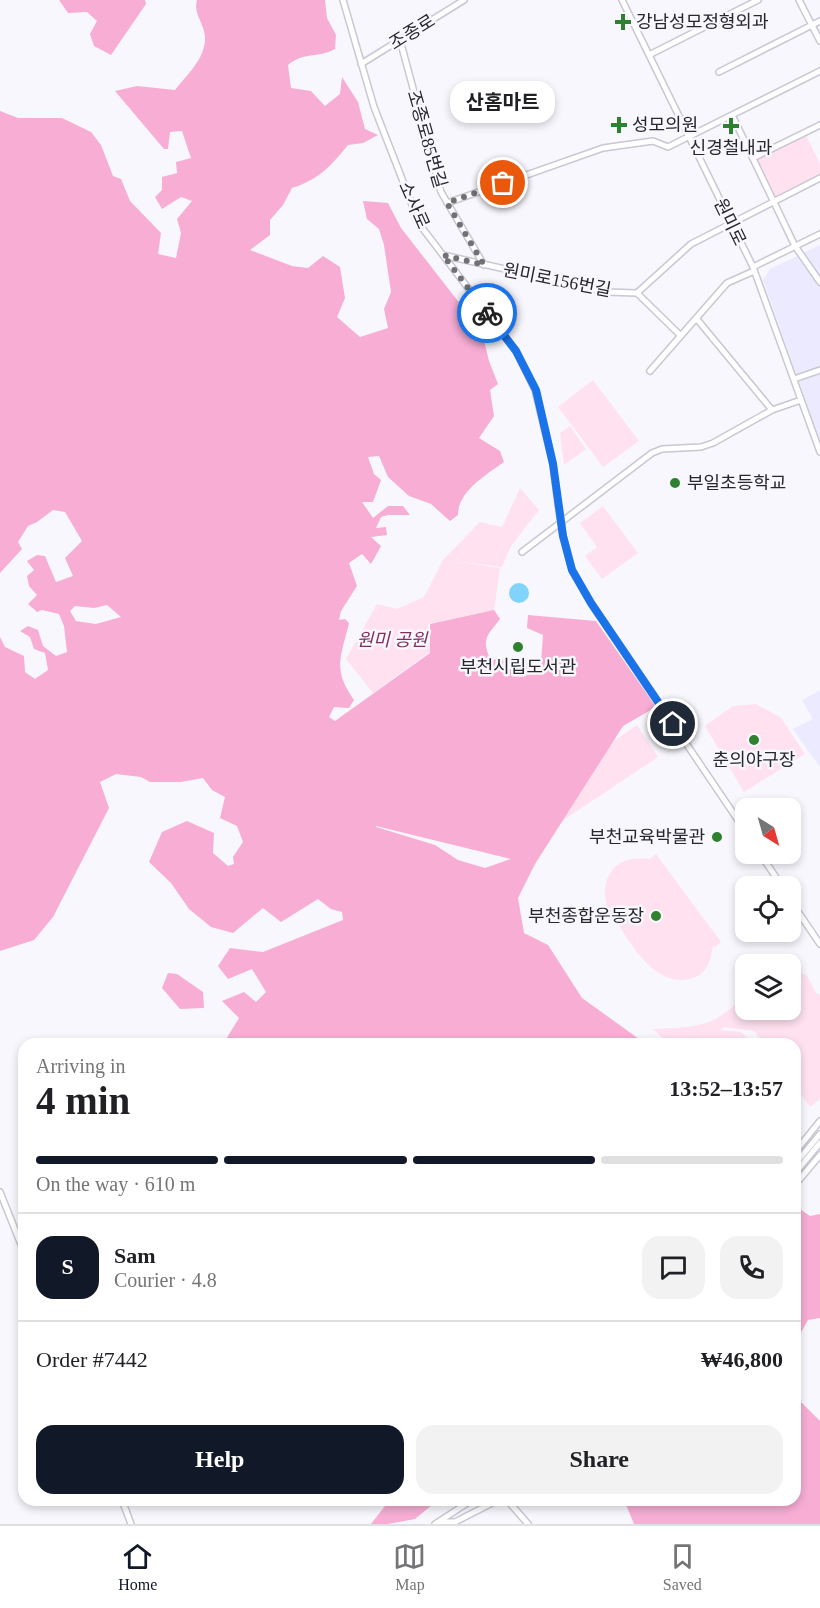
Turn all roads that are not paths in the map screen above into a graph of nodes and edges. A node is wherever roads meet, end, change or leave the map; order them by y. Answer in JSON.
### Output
{"nodes":[{"id":1,"x":343,"y":0,"type":"edge"},
{"id":2,"x":464,"y":0,"type":"edge"},
{"id":3,"x":622,"y":0,"type":"edge"},
{"id":4,"x":758,"y":0,"type":"edge"},
{"id":5,"x":799,"y":0,"type":"edge"},
{"id":6,"x":820,"y":21,"type":"edge"},
{"id":7,"x":812,"y":25,"type":"junction"},
{"id":8,"x":400,"y":40,"type":"junction"},
{"id":9,"x":820,"y":41,"type":"edge"},
{"id":10,"x":649,"y":55,"type":"junction"},
{"id":11,"x":360,"y":64,"type":"junction"},
{"id":12,"x":820,"y":71,"type":"edge"},
{"id":13,"x":719,"y":72,"type":"dead end"},
{"id":14,"x":732,"y":115,"type":"junction"},
{"id":15,"x":820,"y":125,"type":"edge"},
{"id":16,"x":688,"y":136,"type":"junction"},
{"id":17,"x":753,"y":158,"type":"junction"},
{"id":18,"x":820,"y":178,"type":"edge"},
{"id":19,"x":774,"y":201,"type":"junction"},
{"id":20,"x":447,"y":203,"type":"junction"},
{"id":21,"x":730,"y":222,"type":"junction"},
{"id":22,"x":820,"y":234,"type":"edge"},
{"id":23,"x":795,"y":246,"type":"junction"},
{"id":24,"x":443,"y":255,"type":"junction"},
{"id":25,"x":484,"y":265,"type":"junction"},
{"id":26,"x":753,"y":269,"type":"junction"},
{"id":27,"x":820,"y":282,"type":"edge"},
{"id":28,"x":637,"y":293,"type":"junction"},
{"id":29,"x":696,"y":318,"type":"junction"},
{"id":30,"x":681,"y":336,"type":"junction"},
{"id":31,"x":820,"y":370,"type":"edge"},
{"id":32,"x":650,"y":371,"type":"dead end"},
{"id":33,"x":794,"y":380,"type":"junction"},
{"id":34,"x":801,"y":400,"type":"junction"},
{"id":35,"x":772,"y":410,"type":"junction"},
{"id":36,"x":820,"y":452,"type":"edge"},
{"id":37,"x":522,"y":552,"type":"dead end"},
{"id":38,"x":735,"y":816,"type":"edge"},
{"id":39,"x":801,"y":916,"type":"edge"},
{"id":40,"x":820,"y":944,"type":"edge"},
{"id":41,"x":820,"y":1121,"type":"edge"},
{"id":42,"x":820,"y":1134,"type":"edge"},
{"id":43,"x":820,"y":1143,"type":"edge"},
{"id":44,"x":801,"y":1145,"type":"edge"},
{"id":45,"x":820,"y":1155,"type":"edge"},
{"id":46,"x":801,"y":1157,"type":"edge"},
{"id":47,"x":801,"y":1166,"type":"edge"},
{"id":48,"x":801,"y":1178,"type":"edge"},
{"id":49,"x":0,"y":1192,"type":"edge"},
{"id":50,"x":18,"y":1237,"type":"edge"},
{"id":51,"x":124,"y":1506,"type":"edge"},
{"id":52,"x":462,"y":1506,"type":"edge"},
{"id":53,"x":486,"y":1506,"type":"edge"},
{"id":54,"x":512,"y":1506,"type":"edge"},
{"id":55,"x":437,"y":1523,"type":"edge"},
{"id":56,"x":131,"y":1524,"type":"edge"},
{"id":57,"x":528,"y":1524,"type":"edge"}],
"edges":[{"from":1,"to":11,"type":"street","name":"소사로"},
{"from":2,"to":8,"type":"street","name":"조종로"},
{"from":3,"to":10,"type":"street","name":"원미로"},
{"from":4,"to":10,"type":"street"},
{"from":5,"to":7,"type":"street"},
{"from":6,"to":7,"type":"street"},
{"from":7,"to":9,"type":"street"},
{"from":7,"to":13,"type":"street"},
{"from":8,"to":11,"type":"street","name":"조종로"},
{"from":8,"to":20,"type":"street","name":"조종로85번길"},
{"from":10,"to":16,"type":"street","name":"원미로"},
{"from":11,"to":24,"type":"street","name":"소사로"},
{"from":12,"to":14,"type":"street"},
{"from":14,"to":16,"type":"street"},
{"from":14,"to":17,"type":"street"},
{"from":15,"to":17,"type":"street"},
{"from":16,"to":20,"type":"street"},
{"from":16,"to":21,"type":"street","name":"원미로"},
{"from":17,"to":19,"type":"street"},
{"from":18,"to":19,"type":"street","name":"원미로156번길"},
{"from":19,"to":21,"type":"street","name":"원미로156번길"},
{"from":19,"to":23,"type":"street"},
{"from":20,"to":25,"type":"street","name":"조종로85번길"},
{"from":21,"to":26,"type":"street","name":"원미로"},
{"from":21,"to":28,"type":"street","name":"원미로156번길"},
{"from":22,"to":23,"type":"street"},
{"from":23,"to":26,"type":"street"},
{"from":23,"to":27,"type":"street"},
{"from":24,"to":25,"type":"street","name":"원미로156번길"},
{"from":24,"to":38,"type":"street","name":"소사로","bridge":true},
{"from":25,"to":28,"type":"street","name":"원미로156번길"},
{"from":26,"to":29,"type":"street"},
{"from":26,"to":33,"type":"street","name":"원미로"},
{"from":28,"to":30,"type":"street","name":"원미로156번길"},
{"from":29,"to":30,"type":"street"},
{"from":29,"to":35,"type":"street"},
{"from":30,"to":32,"type":"street"},
{"from":31,"to":33,"type":"street"},
{"from":33,"to":34,"type":"street","name":"원미로"},
{"from":34,"to":35,"type":"street"},
{"from":34,"to":36,"type":"street","name":"원미로"},
{"from":35,"to":37,"type":"street"},
{"from":39,"to":40,"type":"street"},
{"from":41,"to":44,"type":"street"},
{"from":42,"to":46,"type":"street"},
{"from":43,"to":47,"type":"street"},
{"from":45,"to":48,"type":"street"},
{"from":49,"to":50,"type":"street"},
{"from":51,"to":56,"type":"street"},
{"from":52,"to":55,"type":"street"},
{"from":53,"to":55,"type":"street"},
{"from":54,"to":57,"type":"street"}]}
